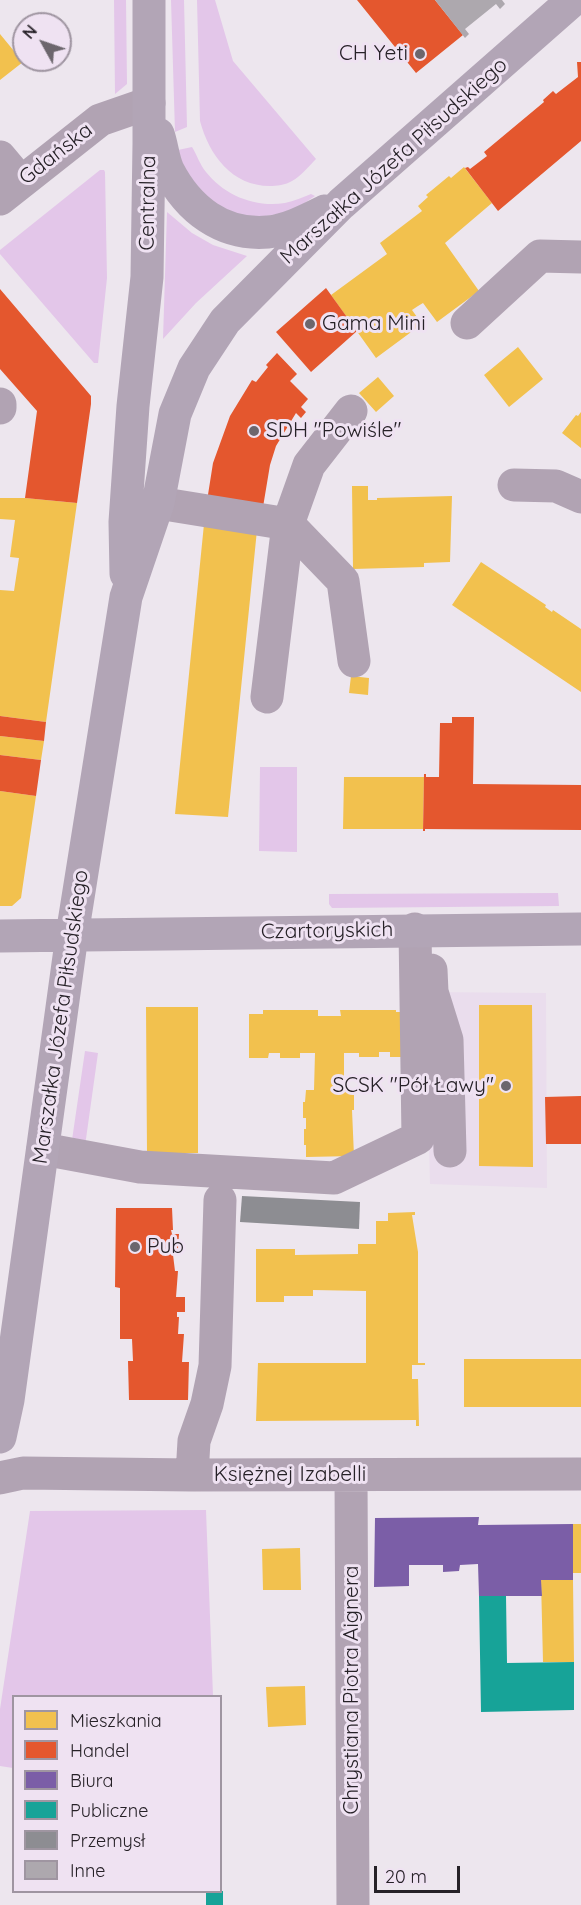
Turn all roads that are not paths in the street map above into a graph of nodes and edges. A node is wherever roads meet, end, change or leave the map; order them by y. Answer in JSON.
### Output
{"nodes":[{"id":1,"x":149,"y":0,"type":"edge"},
{"id":2,"x":573,"y":0,"type":"edge"},
{"id":3,"x":149,"y":103,"type":"junction"},
{"id":4,"x":7,"y":179,"type":"edge"},
{"id":5,"x":341,"y":204,"type":"junction"},
{"id":6,"x":581,"y":257,"type":"edge"},
{"id":7,"x":466,"y":323,"type":"dead end"},
{"id":8,"x":133,"y":406,"type":"joint"},
{"id":9,"x":351,"y":411,"type":"dead end"},
{"id":10,"x":514,"y":485,"type":"dead end"},
{"id":11,"x":581,"y":497,"type":"edge"},
{"id":12,"x":158,"y":503,"type":"junction"},
{"id":13,"x":288,"y":524,"type":"junction"},
{"id":14,"x":126,"y":597,"type":"junction"},
{"id":15,"x":354,"y":661,"type":"dead end"},
{"id":16,"x":267,"y":697,"type":"dead end"},
{"id":17,"x":423,"y":929,"type":"junction"},
{"id":18,"x":581,"y":929,"type":"edge"},
{"id":19,"x":72,"y":935,"type":"junction"},
{"id":20,"x":0,"y":936,"type":"edge"},
{"id":21,"x":42,"y":1149,"type":"junction"},
{"id":22,"x":450,"y":1151,"type":"dead end"},
{"id":23,"x":220,"y":1200,"type":"dead end"},
{"id":24,"x":0,"y":1437,"type":"edge"},
{"id":25,"x":581,"y":1474,"type":"edge"},
{"id":26,"x":192,"y":1475,"type":"junction"},
{"id":27,"x":351,"y":1475,"type":"junction"},
{"id":28,"x":0,"y":1478,"type":"edge"},
{"id":29,"x":353,"y":1905,"type":"edge"}],
"edges":[{"from":1,"to":3,"type":"main road","name":"Centralna"},
{"from":2,"to":5,"type":"main road","name":"Marszałka Józefa Piłsudskiego"},
{"from":3,"to":4,"type":"street","name":"Gdańska"},
{"from":3,"to":5,"type":"main road"},
{"from":3,"to":8,"type":"main road","name":"Centralna"},
{"from":5,"to":12,"type":"main road","name":"Marszałka Józefa Piłsudskiego"},
{"from":6,"to":7,"type":"street"},
{"from":8,"to":14,"type":"main road","name":"Marszałka Józefa Piłsudskiego"},
{"from":9,"to":13,"type":"street"},
{"from":10,"to":11,"type":"street"},
{"from":12,"to":13,"type":"street"},
{"from":12,"to":14,"type":"main road","name":"Marszałka Józefa Piłsudskiego"},
{"from":13,"to":15,"type":"street"},
{"from":13,"to":16,"type":"street"},
{"from":14,"to":19,"type":"main road","name":"Marszałka Józefa Piłsudskiego"},
{"from":17,"to":18,"type":"main road","name":"Czartoryskich"},
{"from":17,"to":19,"type":"main road","name":"Czartoryskich"},
{"from":17,"to":21,"type":"street"},
{"from":17,"to":22,"type":"street"},
{"from":19,"to":20,"type":"main road","name":"Czartoryskich"},
{"from":19,"to":21,"type":"main road","name":"Marszałka Józefa Piłsudskiego"},
{"from":21,"to":24,"type":"main road","name":"Marszałka Józefa Piłsudskiego"},
{"from":23,"to":26,"type":"street"},
{"from":25,"to":27,"type":"street","name":"Księżnej Izabelli"},
{"from":26,"to":27,"type":"street","name":"Księżnej Izabelli"},
{"from":26,"to":28,"type":"street","name":"Księżnej Izabelli"},
{"from":27,"to":29,"type":"street","name":"Chrystiana Piotra Aignera"}]}
